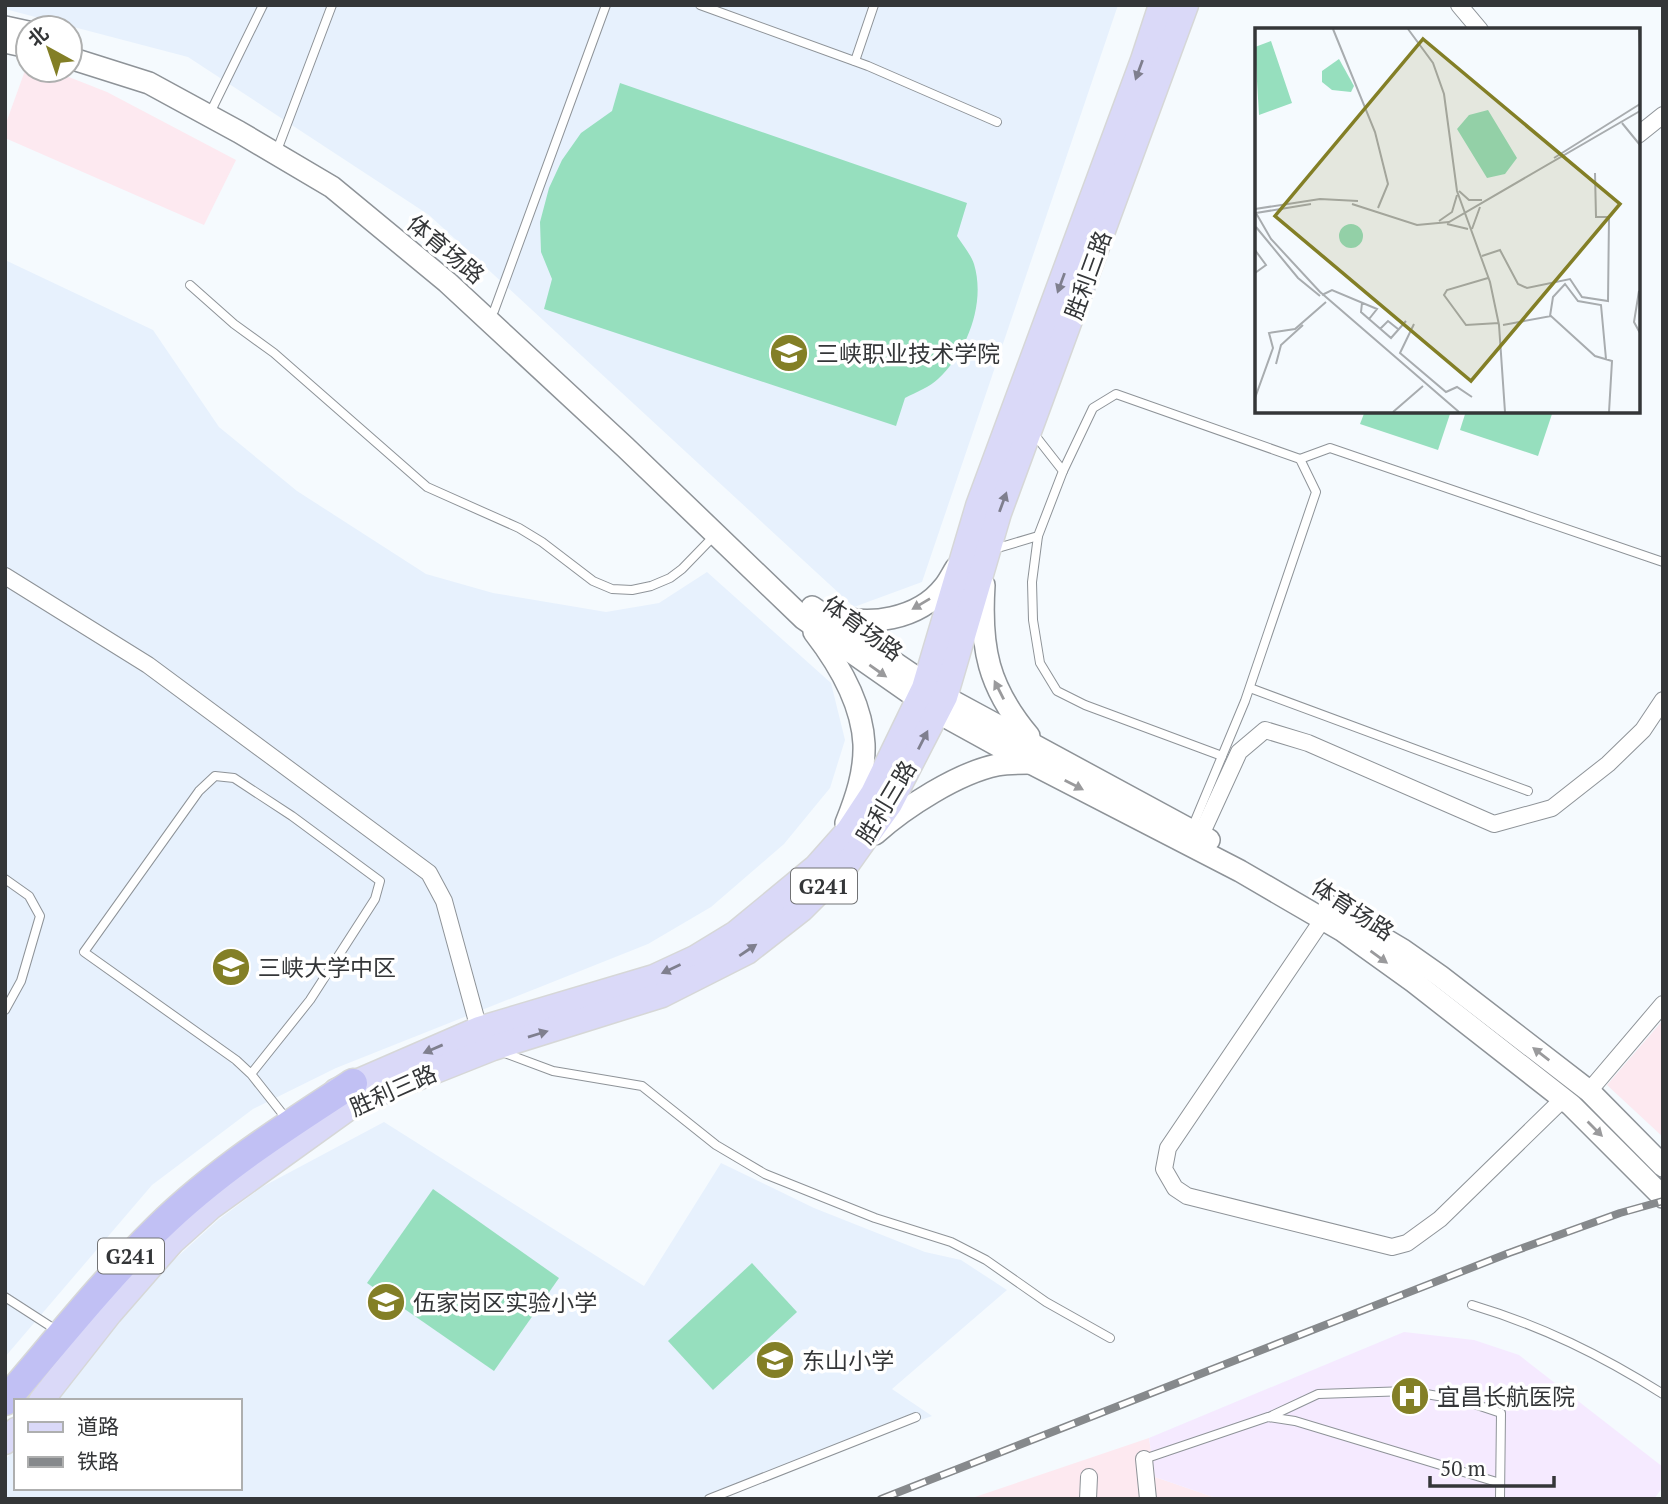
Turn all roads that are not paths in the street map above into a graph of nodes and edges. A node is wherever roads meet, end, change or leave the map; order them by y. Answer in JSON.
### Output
{"nodes":[{"id":1,"x":263,"y":5,"type":"edge"},
{"id":2,"x":332,"y":5,"type":"edge"},
{"id":3,"x":606,"y":5,"type":"edge"},
{"id":4,"x":701,"y":5,"type":"edge"},
{"id":5,"x":874,"y":5,"type":"edge"},
{"id":6,"x":1161,"y":5,"type":"edge"},
{"id":7,"x":1186,"y":5,"type":"edge"},
{"id":8,"x":1459,"y":5,"type":"edge"},
{"id":9,"x":1478,"y":28,"type":"edge"},
{"id":10,"x":84,"y":48,"type":"edge"},
{"id":11,"x":855,"y":61,"type":"junction"},
{"id":12,"x":84,"y":62,"type":"edge"},
{"id":13,"x":211,"y":110,"type":"junction"},
{"id":14,"x":1663,"y":115,"type":"edge"},
{"id":15,"x":997,"y":122,"type":"dead end"},
{"id":16,"x":1640,"y":133,"type":"edge"},
{"id":17,"x":278,"y":150,"type":"junction"},
{"id":18,"x":190,"y":285,"type":"dead end"},
{"id":19,"x":494,"y":311,"type":"junction"},
{"id":20,"x":1031,"y":429,"type":"junction"},
{"id":21,"x":1300,"y":459,"type":"junction"},
{"id":22,"x":1063,"y":471,"type":"junction"},
{"id":23,"x":716,"y":534,"type":"junction"},
{"id":24,"x":1038,"y":536,"type":"junction"},
{"id":25,"x":979,"y":555,"type":"junction"},
{"id":26,"x":1663,"y":562,"type":"edge"},
{"id":27,"x":5,"y":576,"type":"edge"},
{"id":28,"x":808,"y":613,"type":"junction"},
{"id":29,"x":1250,"y":688,"type":"junction"},
{"id":30,"x":932,"y":698,"type":"junction"},
{"id":31,"x":1663,"y":700,"type":"edge"},
{"id":32,"x":1034,"y":754,"type":"junction"},
{"id":33,"x":1222,"y":757,"type":"junction"},
{"id":34,"x":1528,"y":791,"type":"dead end"},
{"id":35,"x":1196,"y":833,"type":"junction"},
{"id":36,"x":849,"y":844,"type":"junction"},
{"id":37,"x":5,"y":879,"type":"edge"},
{"id":38,"x":1323,"y":919,"type":"junction"},
{"id":39,"x":1663,"y":1004,"type":"edge"},
{"id":40,"x":5,"y":1010,"type":"edge"},
{"id":41,"x":486,"y":1038,"type":"junction"},
{"id":42,"x":251,"y":1074,"type":"junction"},
{"id":43,"x":1589,"y":1091,"type":"junction"},
{"id":44,"x":355,"y":1092,"type":"junction"},
{"id":45,"x":1563,"y":1099,"type":"junction"},
{"id":46,"x":282,"y":1130,"type":"junction"},
{"id":47,"x":1663,"y":1166,"type":"edge"},
{"id":48,"x":1663,"y":1197,"type":"edge"},
{"id":49,"x":5,"y":1297,"type":"edge"},
{"id":50,"x":1472,"y":1306,"type":"dead end"},
{"id":51,"x":53,"y":1328,"type":"junction"},
{"id":52,"x":1110,"y":1338,"type":"dead end"},
{"id":53,"x":5,"y":1382,"type":"edge"},
{"id":54,"x":1663,"y":1394,"type":"edge"},
{"id":55,"x":27,"y":1399,"type":"edge"},
{"id":56,"x":43,"y":1399,"type":"edge"},
{"id":57,"x":5,"y":1401,"type":"edge"},
{"id":58,"x":916,"y":1417,"type":"dead end"},
{"id":59,"x":1268,"y":1417,"type":"junction"},
{"id":60,"x":1144,"y":1459,"type":"joint"},
{"id":61,"x":1088,"y":1477,"type":"dead end"},
{"id":62,"x":1500,"y":1483,"type":"junction"},
{"id":63,"x":709,"y":1499,"type":"edge"},
{"id":64,"x":1088,"y":1499,"type":"edge"},
{"id":65,"x":1148,"y":1499,"type":"edge"},
{"id":66,"x":1500,"y":1499,"type":"edge"}],
"edges":[{"from":1,"to":13,"type":"lane"},
{"from":2,"to":17,"type":"lane"},
{"from":3,"to":19,"type":"lane"},
{"from":4,"to":11,"type":"lane"},
{"from":5,"to":11,"type":"lane"},
{"from":6,"to":25,"type":"main road","name":"胜利三路","number":"G241","one_way":true},
{"from":7,"to":20,"type":"main road","name":"胜利三路","number":"G241"},
{"from":8,"to":9,"type":"street"},
{"from":10,"to":13,"type":"main road","name":"体育场路"},
{"from":11,"to":15,"type":"lane"},
{"from":12,"to":13,"type":"main road","name":"体育场路"},
{"from":13,"to":17,"type":"main road","name":"体育场路"},
{"from":14,"to":16,"type":"street"},
{"from":17,"to":19,"type":"main road","name":"体育场路"},
{"from":17,"to":23,"type":"main road","name":"体育场路"},
{"from":18,"to":23,"type":"lane"},
{"from":19,"to":28,"type":"main road","name":"体育场路"},
{"from":20,"to":22,"type":"lane"},
{"from":25,"to":20,"type":"main road","name":"胜利三路","number":"G241","one_way":true},
{"from":21,"to":22,"type":"lane"},
{"from":21,"to":26,"type":"lane"},
{"from":21,"to":29,"type":"lane"},
{"from":22,"to":24,"type":"lane"},
{"from":23,"to":28,"type":"main road","name":"体育场路"},
{"from":24,"to":25,"type":"lane"},
{"from":24,"to":33,"type":"lane"},
{"from":25,"to":28,"type":"main road","one_way":true},
{"from":25,"to":30,"type":"main road","name":"胜利三路","number":"G241"},
{"from":32,"to":25,"type":"main road","one_way":true},
{"from":27,"to":41,"type":"street"},
{"from":28,"to":30,"type":"main road","name":"体育场路"},
{"from":28,"to":36,"type":"main road"},
{"from":29,"to":33,"type":"lane"},
{"from":29,"to":34,"type":"lane"},
{"from":30,"to":32,"type":"main road","name":"体育场路"},
{"from":30,"to":36,"type":"main road","name":"胜利三路","number":"G241"},
{"from":31,"to":35,"type":"street"},
{"from":32,"to":35,"type":"main road","name":"体育场路"},
{"from":32,"to":36,"type":"main road"},
{"from":32,"to":38,"type":"main road","name":"体育场路","one_way":true},
{"from":33,"to":35,"type":"lane"},
{"from":43,"to":35,"type":"main road","name":"体育场路","one_way":true},
{"from":36,"to":41,"type":"main road","name":"胜利三路","number":"G241"},
{"from":37,"to":40,"type":"lane"},
{"from":38,"to":45,"type":"main road","name":"体育场路","one_way":true},
{"from":38,"to":45,"type":"street"},
{"from":39,"to":43,"type":"street"},
{"from":41,"to":44,"type":"main road","name":"胜利三路","number":"G241"},
{"from":41,"to":52,"type":"lane"},
{"from":42,"to":42,"type":"lane"},
{"from":42,"to":46,"type":"lane"},
{"from":43,"to":47,"type":"main road","name":"体育场路"},
{"from":44,"to":46,"type":"highway","number":"G241"},
{"from":44,"to":56,"type":"main road","name":"胜利三路","number":"G241"},
{"from":45,"to":48,"type":"main road","name":"体育场路","one_way":true},
{"from":46,"to":51,"type":"main road","number":"G241"},
{"from":46,"to":55,"type":"highway","number":"G241"},
{"from":46,"to":57,"type":"highway","number":"G241"},
{"from":49,"to":51,"type":"lane"},
{"from":50,"to":54,"type":"lane"},
{"from":51,"to":53,"type":"main road","number":"G241"},
{"from":58,"to":63,"type":"lane"},
{"from":59,"to":60,"type":"lane"},
{"from":59,"to":62,"type":"lane"},
{"from":59,"to":62,"type":"lane"},
{"from":60,"to":65,"type":"street"},
{"from":61,"to":64,"type":"street"},
{"from":62,"to":66,"type":"lane"}]}
